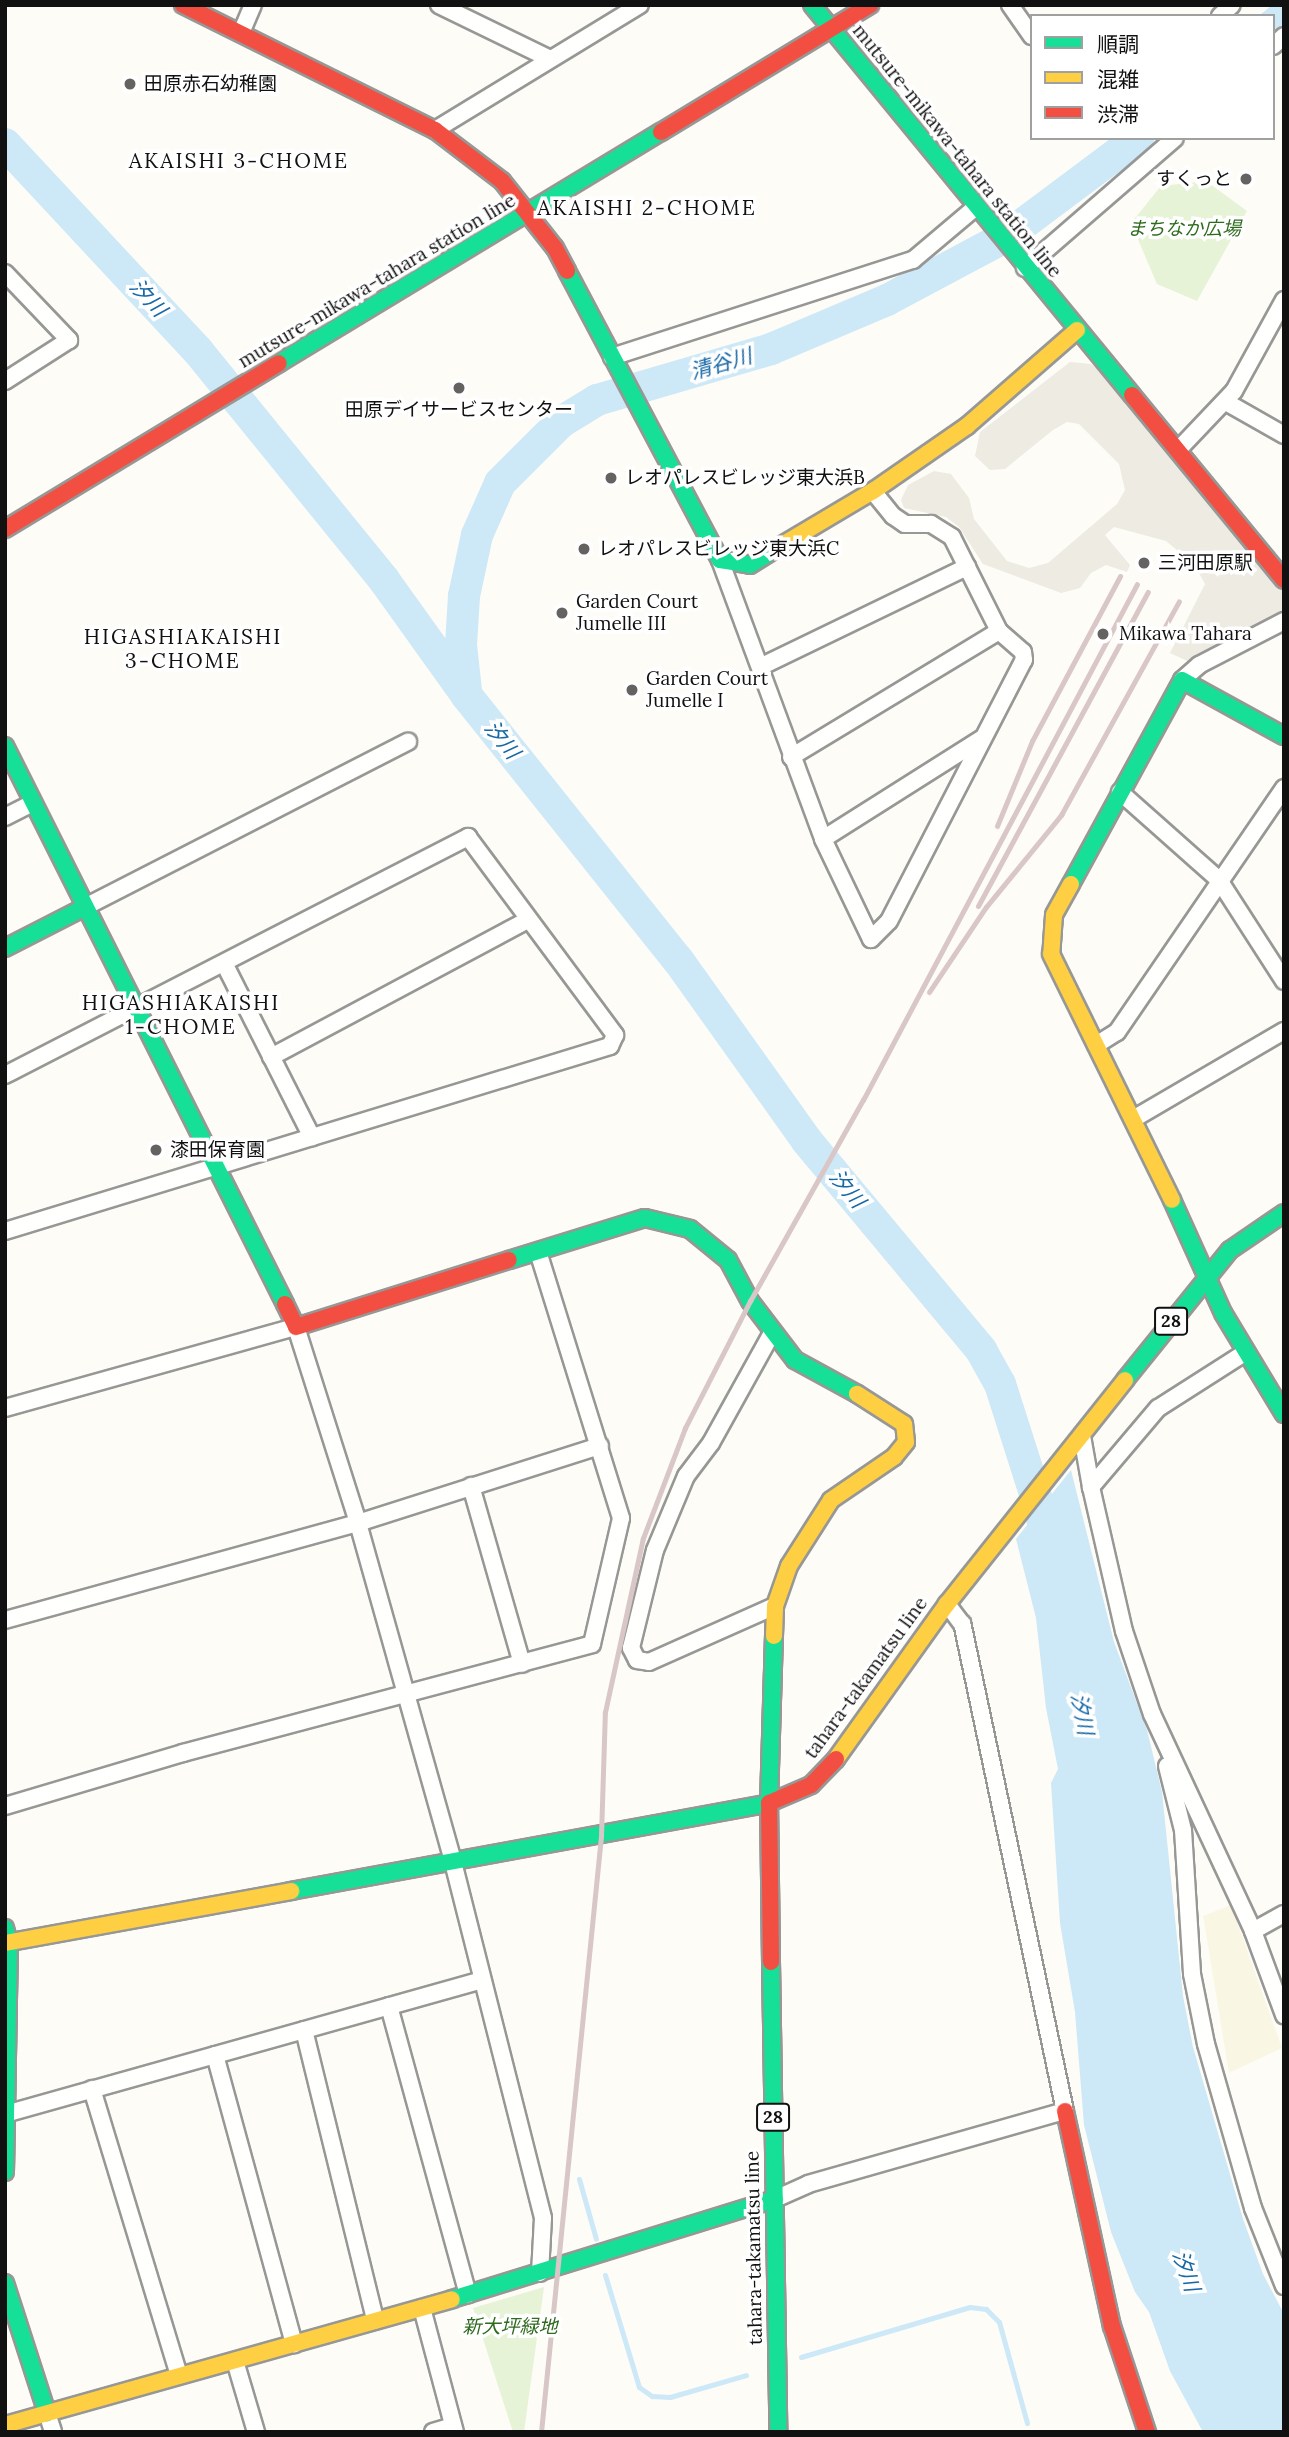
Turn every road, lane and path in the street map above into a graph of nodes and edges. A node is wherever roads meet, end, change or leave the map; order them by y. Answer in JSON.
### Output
{"nodes":[{"id":1,"x":183,"y":5,"type":"edge"},
{"id":2,"x":253,"y":5,"type":"edge"},
{"id":3,"x":439,"y":5,"type":"edge"},
{"id":4,"x":640,"y":5,"type":"edge"},
{"id":5,"x":812,"y":5,"type":"edge"},
{"id":6,"x":870,"y":5,"type":"edge"},
{"id":7,"x":1010,"y":5,"type":"edge"},
{"id":8,"x":831,"y":29,"type":"junction"},
{"id":9,"x":241,"y":33,"type":"junction"},
{"id":10,"x":1030,"y":33,"type":"edge"},
{"id":11,"x":550,"y":59,"type":"junction"},
{"id":12,"x":435,"y":130,"type":"junction"},
{"id":13,"x":1172,"y":140,"type":"edge"},
{"id":14,"x":979,"y":211,"type":"junction"},
{"id":15,"x":527,"y":217,"type":"junction"},
{"id":16,"x":1020,"y":262,"type":"junction"},
{"id":17,"x":5,"y":273,"type":"edge"},
{"id":18,"x":1284,"y":300,"type":"edge"},
{"id":19,"x":1077,"y":330,"type":"junction"},
{"id":20,"x":612,"y":357,"type":"junction"},
{"id":21,"x":5,"y":381,"type":"edge"},
{"id":22,"x":1226,"y":402,"type":"junction"},
{"id":23,"x":1284,"y":435,"type":"edge"},
{"id":24,"x":1178,"y":450,"type":"junction"},
{"id":25,"x":873,"y":491,"type":"junction"},
{"id":26,"x":5,"y":529,"type":"edge"},
{"id":27,"x":720,"y":560,"type":"junction"},
{"id":28,"x":967,"y":567,"type":"junction"},
{"id":29,"x":1284,"y":580,"type":"edge"},
{"id":30,"x":1284,"y":621,"type":"edge"},
{"id":31,"x":999,"y":631,"type":"junction"},
{"id":32,"x":762,"y":666,"type":"junction"},
{"id":33,"x":1182,"y":680,"type":"junction"},
{"id":34,"x":1284,"y":736,"type":"edge"},
{"id":35,"x":984,"y":738,"type":"junction"},
{"id":36,"x":408,"y":742,"type":"dead end"},
{"id":37,"x":5,"y":746,"type":"edge"},
{"id":38,"x":791,"y":757,"type":"junction"},
{"id":39,"x":1284,"y":788,"type":"edge"},
{"id":40,"x":1120,"y":792,"type":"junction"},
{"id":41,"x":33,"y":803,"type":"junction"},
{"id":42,"x":5,"y":817,"type":"edge"},
{"id":43,"x":823,"y":839,"type":"junction"},
{"id":44,"x":1219,"y":880,"type":"junction"},
{"id":45,"x":85,"y":907,"type":"junction"},
{"id":46,"x":528,"y":920,"type":"junction"},
{"id":47,"x":5,"y":948,"type":"edge"},
{"id":48,"x":225,"y":965,"type":"junction"},
{"id":49,"x":1284,"y":981,"type":"edge"},
{"id":50,"x":135,"y":1010,"type":"junction"},
{"id":51,"x":1284,"y":1031,"type":"edge"},
{"id":52,"x":1096,"y":1045,"type":"junction"},
{"id":53,"x":271,"y":1057,"type":"junction"},
{"id":54,"x":5,"y":1075,"type":"edge"},
{"id":55,"x":1135,"y":1118,"type":"junction"},
{"id":56,"x":312,"y":1137,"type":"junction"},
{"id":57,"x":213,"y":1166,"type":"junction"},
{"id":58,"x":1284,"y":1213,"type":"edge"},
{"id":59,"x":5,"y":1231,"type":"edge"},
{"id":60,"x":538,"y":1252,"type":"junction"},
{"id":61,"x":1209,"y":1274,"type":"junction"},
{"id":62,"x":296,"y":1327,"type":"junction"},
{"id":63,"x":772,"y":1333,"type":"junction"},
{"id":64,"x":1246,"y":1352,"type":"junction"},
{"id":65,"x":5,"y":1408,"type":"edge"},
{"id":66,"x":1284,"y":1413,"type":"edge"},
{"id":67,"x":1079,"y":1440,"type":"junction"},
{"id":68,"x":600,"y":1446,"type":"junction"},
{"id":69,"x":471,"y":1486,"type":"junction"},
{"id":70,"x":1091,"y":1487,"type":"junction"},
{"id":71,"x":358,"y":1524,"type":"junction"},
{"id":72,"x":947,"y":1604,"type":"junction"},
{"id":73,"x":775,"y":1606,"type":"junction"},
{"id":74,"x":5,"y":1620,"type":"edge"},
{"id":75,"x":522,"y":1664,"type":"junction"},
{"id":76,"x":408,"y":1697,"type":"junction"},
{"id":77,"x":1152,"y":1714,"type":"junction"},
{"id":78,"x":769,"y":1803,"type":"junction"},
{"id":79,"x":5,"y":1807,"type":"edge"},
{"id":80,"x":453,"y":1862,"type":"junction"},
{"id":81,"x":1284,"y":1914,"type":"edge"},
{"id":82,"x":1253,"y":1931,"type":"junction"},
{"id":83,"x":7,"y":1938,"type":"edge"},
{"id":84,"x":482,"y":1980,"type":"junction"},
{"id":85,"x":389,"y":2006,"type":"junction"},
{"id":86,"x":1284,"y":2015,"type":"edge"},
{"id":87,"x":304,"y":2030,"type":"junction"},
{"id":88,"x":215,"y":2055,"type":"junction"},
{"id":89,"x":92,"y":2090,"type":"junction"},
{"id":90,"x":1065,"y":2111,"type":"junction"},
{"id":91,"x":9,"y":2113,"type":"junction"},
{"id":92,"x":6,"y":2153,"type":"edge"},
{"id":93,"x":5,"y":2172,"type":"edge"},
{"id":94,"x":775,"y":2199,"type":"junction"},
{"id":95,"x":540,"y":2273,"type":"junction"},
{"id":96,"x":5,"y":2283,"type":"edge"},
{"id":97,"x":1284,"y":2286,"type":"edge"},
{"id":98,"x":468,"y":2294,"type":"junction"},
{"id":99,"x":422,"y":2308,"type":"junction"},
{"id":100,"x":375,"y":2320,"type":"junction"},
{"id":101,"x":294,"y":2344,"type":"junction"},
{"id":102,"x":235,"y":2361,"type":"junction"},
{"id":103,"x":179,"y":2375,"type":"junction"},
{"id":104,"x":47,"y":2413,"type":"junction"},
{"id":105,"x":5,"y":2425,"type":"edge"},
{"id":106,"x":454,"y":2429,"type":"edge"},
{"id":107,"x":53,"y":2432,"type":"edge"},
{"id":108,"x":256,"y":2432,"type":"edge"},
{"id":109,"x":433,"y":2432,"type":"edge"},
{"id":110,"x":778,"y":2432,"type":"edge"},
{"id":111,"x":1147,"y":2432,"type":"edge"}],
"edges":[{"from":1,"to":9,"type":"street"},
{"from":2,"to":9,"type":"street"},
{"from":3,"to":11,"type":"street"},
{"from":4,"to":11,"type":"street"},
{"from":5,"to":8,"type":"street"},
{"from":6,"to":8,"type":"street"},
{"from":7,"to":10,"type":"street"},
{"from":8,"to":14,"type":"street","name":"mutsure-mikawa-tahara station line"},
{"from":8,"to":15,"type":"street","name":"mutsure-mikawa-tahara station line"},
{"from":9,"to":12,"type":"street"},
{"from":11,"to":12,"type":"street"},
{"from":12,"to":15,"type":"street"},
{"from":13,"to":16,"type":"street"},
{"from":14,"to":16,"type":"street","name":"mutsure-mikawa-tahara station line"},
{"from":14,"to":20,"type":"street"},
{"from":15,"to":20,"type":"street"},
{"from":15,"to":26,"type":"street","name":"mutsure-mikawa-tahara station line"},
{"from":16,"to":19,"type":"street","name":"mutsure-mikawa-tahara station line"},
{"from":17,"to":21,"type":"street"},
{"from":18,"to":22,"type":"street"},
{"from":19,"to":24,"type":"street","name":"mutsure-mikawa-tahara station line"},
{"from":19,"to":25,"type":"street"},
{"from":20,"to":27,"type":"street"},
{"from":22,"to":23,"type":"street"},
{"from":22,"to":24,"type":"street"},
{"from":24,"to":29,"type":"street","name":"mutsure-mikawa-tahara station line"},
{"from":25,"to":27,"type":"street"},
{"from":25,"to":28,"type":"street"},
{"from":27,"to":32,"type":"street"},
{"from":28,"to":31,"type":"street"},
{"from":28,"to":32,"type":"street"},
{"from":30,"to":33,"type":"street"},
{"from":31,"to":35,"type":"street"},
{"from":31,"to":38,"type":"street"},
{"from":32,"to":38,"type":"street"},
{"from":33,"to":34,"type":"street"},
{"from":33,"to":40,"type":"street"},
{"from":35,"to":43,"type":"street"},
{"from":35,"to":43,"type":"street"},
{"from":36,"to":45,"type":"street"},
{"from":37,"to":41,"type":"street"},
{"from":38,"to":43,"type":"street"},
{"from":39,"to":44,"type":"street"},
{"from":40,"to":44,"type":"street"},
{"from":40,"to":52,"type":"street"},
{"from":41,"to":42,"type":"street"},
{"from":41,"to":45,"type":"street"},
{"from":44,"to":49,"type":"street"},
{"from":44,"to":52,"type":"street"},
{"from":45,"to":47,"type":"street"},
{"from":45,"to":50,"type":"street"},
{"from":46,"to":48,"type":"street"},
{"from":46,"to":53,"type":"street"},
{"from":46,"to":56,"type":"street"},
{"from":48,"to":50,"type":"street"},
{"from":48,"to":53,"type":"street"},
{"from":50,"to":54,"type":"street"},
{"from":50,"to":57,"type":"street"},
{"from":51,"to":55,"type":"street"},
{"from":52,"to":55,"type":"street"},
{"from":53,"to":56,"type":"street"},
{"from":55,"to":61,"type":"street"},
{"from":56,"to":57,"type":"street"},
{"from":57,"to":59,"type":"street"},
{"from":57,"to":62,"type":"street"},
{"from":58,"to":61,"type":"street","name":"tahara-takamatsu line","number":"28"},
{"from":60,"to":62,"type":"street"},
{"from":60,"to":63,"type":"street"},
{"from":60,"to":68,"type":"street"},
{"from":61,"to":64,"type":"street"},
{"from":61,"to":67,"type":"street","name":"tahara-takamatsu line","number":"28"},
{"from":62,"to":65,"type":"street"},
{"from":62,"to":71,"type":"street"},
{"from":63,"to":73,"type":"street"},
{"from":63,"to":73,"type":"street"},
{"from":64,"to":66,"type":"street"},
{"from":64,"to":70,"type":"street"},
{"from":67,"to":70,"type":"street"},
{"from":67,"to":72,"type":"street","name":"tahara-takamatsu line","number":"28"},
{"from":68,"to":69,"type":"street"},
{"from":68,"to":75,"type":"street"},
{"from":69,"to":71,"type":"street"},
{"from":69,"to":75,"type":"street"},
{"from":70,"to":77,"type":"street"},
{"from":71,"to":74,"type":"street"},
{"from":71,"to":76,"type":"street"},
{"from":72,"to":78,"type":"street","name":"tahara-takamatsu line","number":"28"},
{"from":72,"to":90,"type":"street"},
{"from":73,"to":78,"type":"street"},
{"from":75,"to":76,"type":"street"},
{"from":76,"to":79,"type":"street"},
{"from":76,"to":80,"type":"street"},
{"from":77,"to":82,"type":"street"},
{"from":77,"to":97,"type":"street"},
{"from":78,"to":80,"type":"street"},
{"from":78,"to":94,"type":"street","name":"tahara-takamatsu line","number":"28"},
{"from":80,"to":83,"type":"street"},
{"from":80,"to":84,"type":"street"},
{"from":81,"to":82,"type":"street"},
{"from":82,"to":86,"type":"street"},
{"from":83,"to":91,"type":"street"},
{"from":84,"to":85,"type":"street"},
{"from":84,"to":95,"type":"street"},
{"from":85,"to":87,"type":"street"},
{"from":85,"to":98,"type":"street"},
{"from":87,"to":88,"type":"street"},
{"from":87,"to":100,"type":"street"},
{"from":88,"to":89,"type":"street"},
{"from":88,"to":101,"type":"street"},
{"from":89,"to":91,"type":"street"},
{"from":89,"to":103,"type":"street"},
{"from":90,"to":94,"type":"street"},
{"from":90,"to":111,"type":"street"},
{"from":91,"to":92,"type":"street"},
{"from":92,"to":93,"type":"street"},
{"from":94,"to":95,"type":"street"},
{"from":94,"to":110,"type":"street","name":"tahara-takamatsu line","number":"28"},
{"from":95,"to":98,"type":"street"},
{"from":96,"to":104,"type":"street"},
{"from":98,"to":99,"type":"street"},
{"from":99,"to":100,"type":"street"},
{"from":99,"to":106,"type":"street"},
{"from":100,"to":101,"type":"street"},
{"from":101,"to":102,"type":"street"},
{"from":102,"to":103,"type":"street"},
{"from":102,"to":108,"type":"street"},
{"from":103,"to":104,"type":"street"},
{"from":104,"to":105,"type":"street"},
{"from":104,"to":107,"type":"street"},
{"from":106,"to":109,"type":"street"}]}
